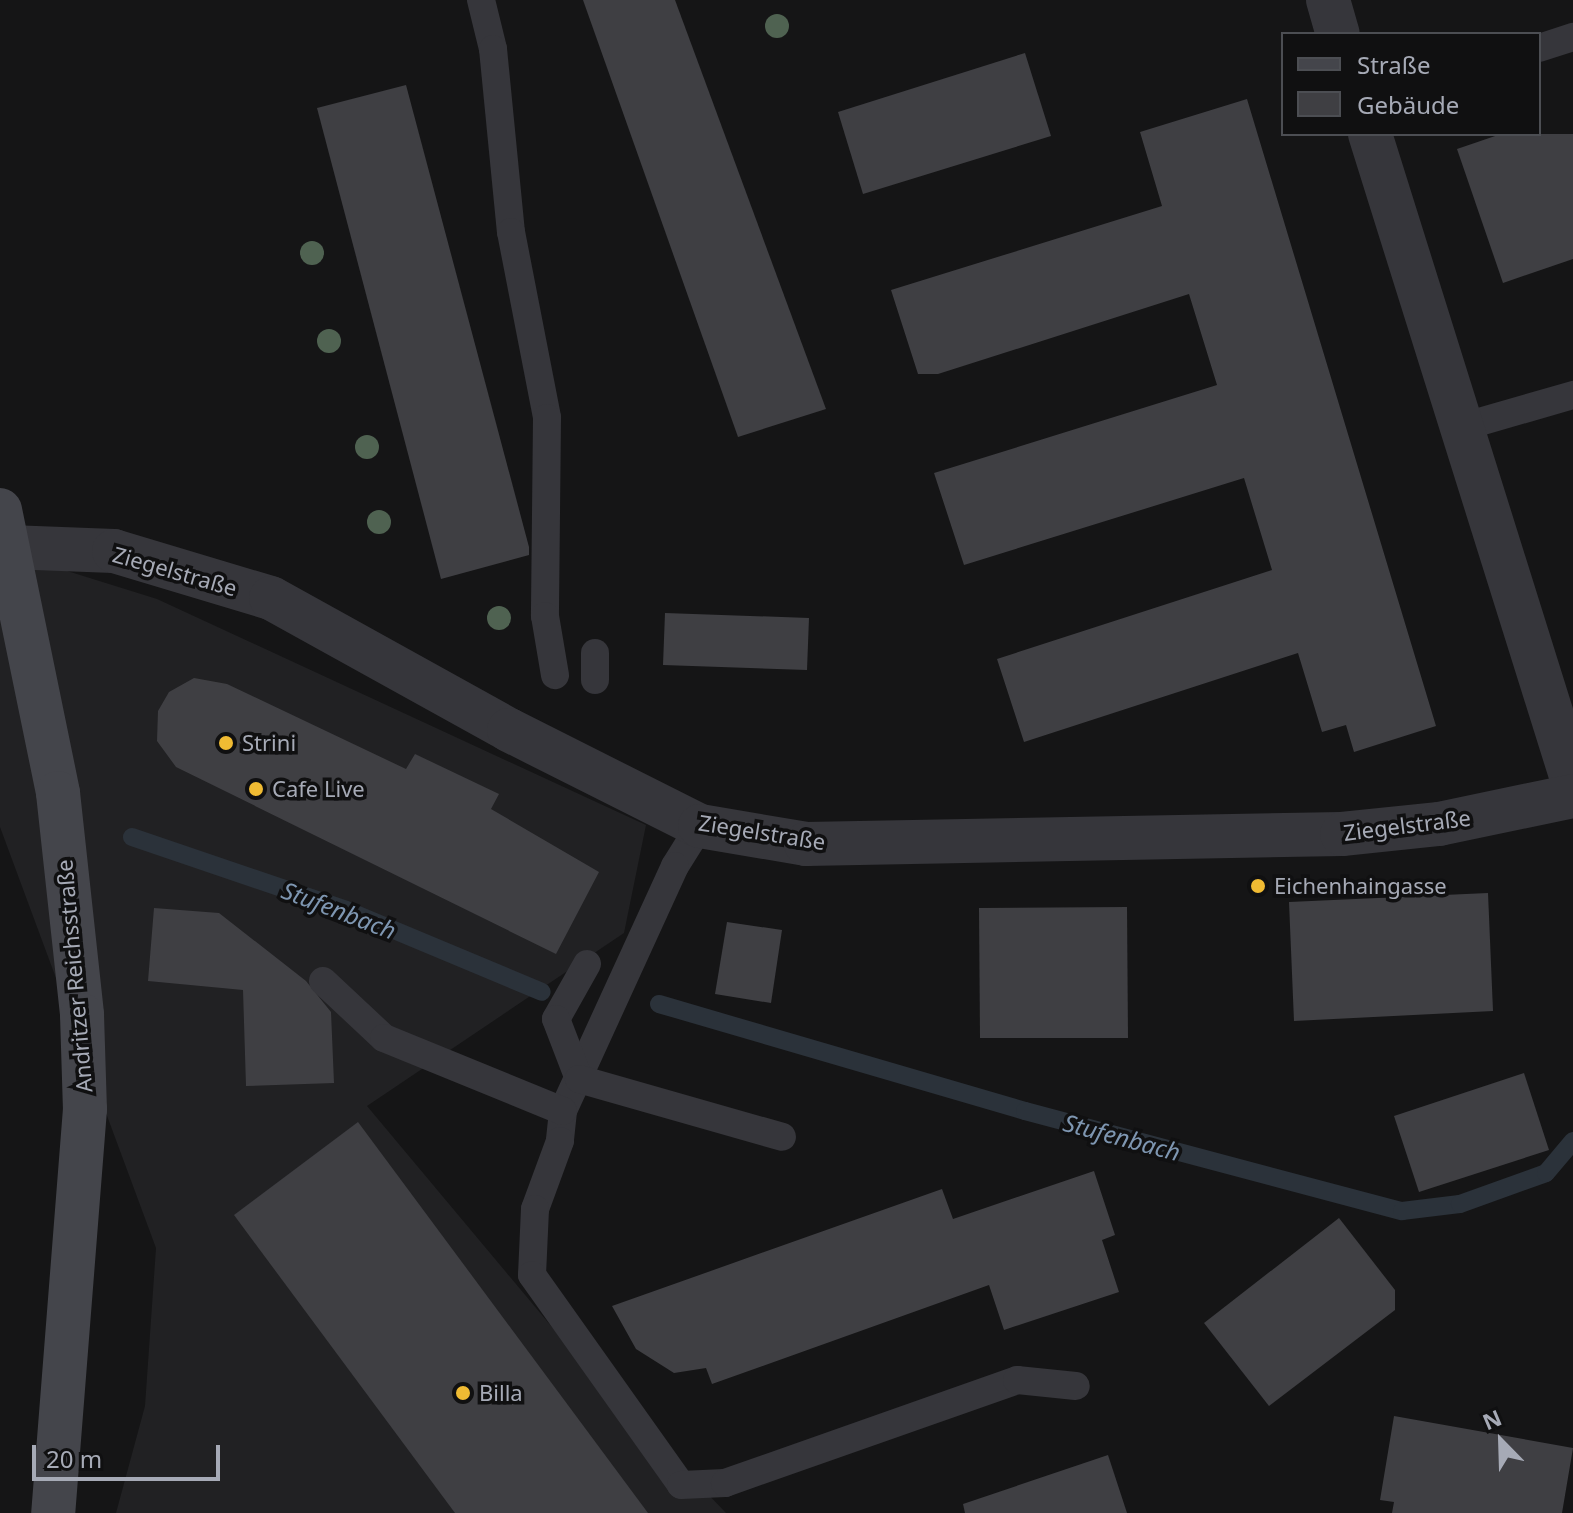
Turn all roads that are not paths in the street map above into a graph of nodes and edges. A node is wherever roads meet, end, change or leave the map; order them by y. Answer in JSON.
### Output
{"nodes":[{"id":1,"x":481,"y":0,"type":"edge"},
{"id":2,"x":1328,"y":0,"type":"edge"},
{"id":3,"x":1337,"y":32,"type":"edge"},
{"id":4,"x":1573,"y":37,"type":"edge"},
{"id":5,"x":1541,"y":47,"type":"edge"},
{"id":6,"x":1371,"y":136,"type":"edge"},
{"id":7,"x":1573,"y":395,"type":"edge"},
{"id":8,"x":1462,"y":427,"type":"junction"},
{"id":9,"x":3,"y":534,"type":"edge"},
{"id":10,"x":555,"y":675,"type":"dead end"},
{"id":11,"x":1573,"y":782,"type":"edge"},
{"id":12,"x":1573,"y":796,"type":"edge"},
{"id":13,"x":700,"y":826,"type":"junction"},
{"id":14,"x":587,"y":964,"type":"dead end"},
{"id":15,"x":323,"y":981,"type":"dead end"},
{"id":16,"x":579,"y":1079,"type":"junction"},
{"id":17,"x":563,"y":1111,"type":"junction"},
{"id":18,"x":782,"y":1137,"type":"dead end"},
{"id":19,"x":1076,"y":1386,"type":"dead end"},
{"id":20,"x":53,"y":1513,"type":"edge"}],
"edges":[{"from":1,"to":10,"type":"lane"},
{"from":2,"to":3,"type":"street"},
{"from":4,"to":5,"type":"lane"},
{"from":6,"to":8,"type":"street"},
{"from":7,"to":8,"type":"lane"},
{"from":8,"to":11,"type":"street"},
{"from":9,"to":13,"type":"street","name":"Ziegelstraße"},
{"from":9,"to":20,"type":"main road","name":"Andritzer Reichsstraße"},
{"from":12,"to":13,"type":"street","name":"Ziegelstraße"},
{"from":13,"to":16,"type":"lane"},
{"from":14,"to":16,"type":"lane"},
{"from":15,"to":17,"type":"lane"},
{"from":16,"to":17,"type":"lane"},
{"from":16,"to":18,"type":"lane"},
{"from":17,"to":19,"type":"lane"}]}
